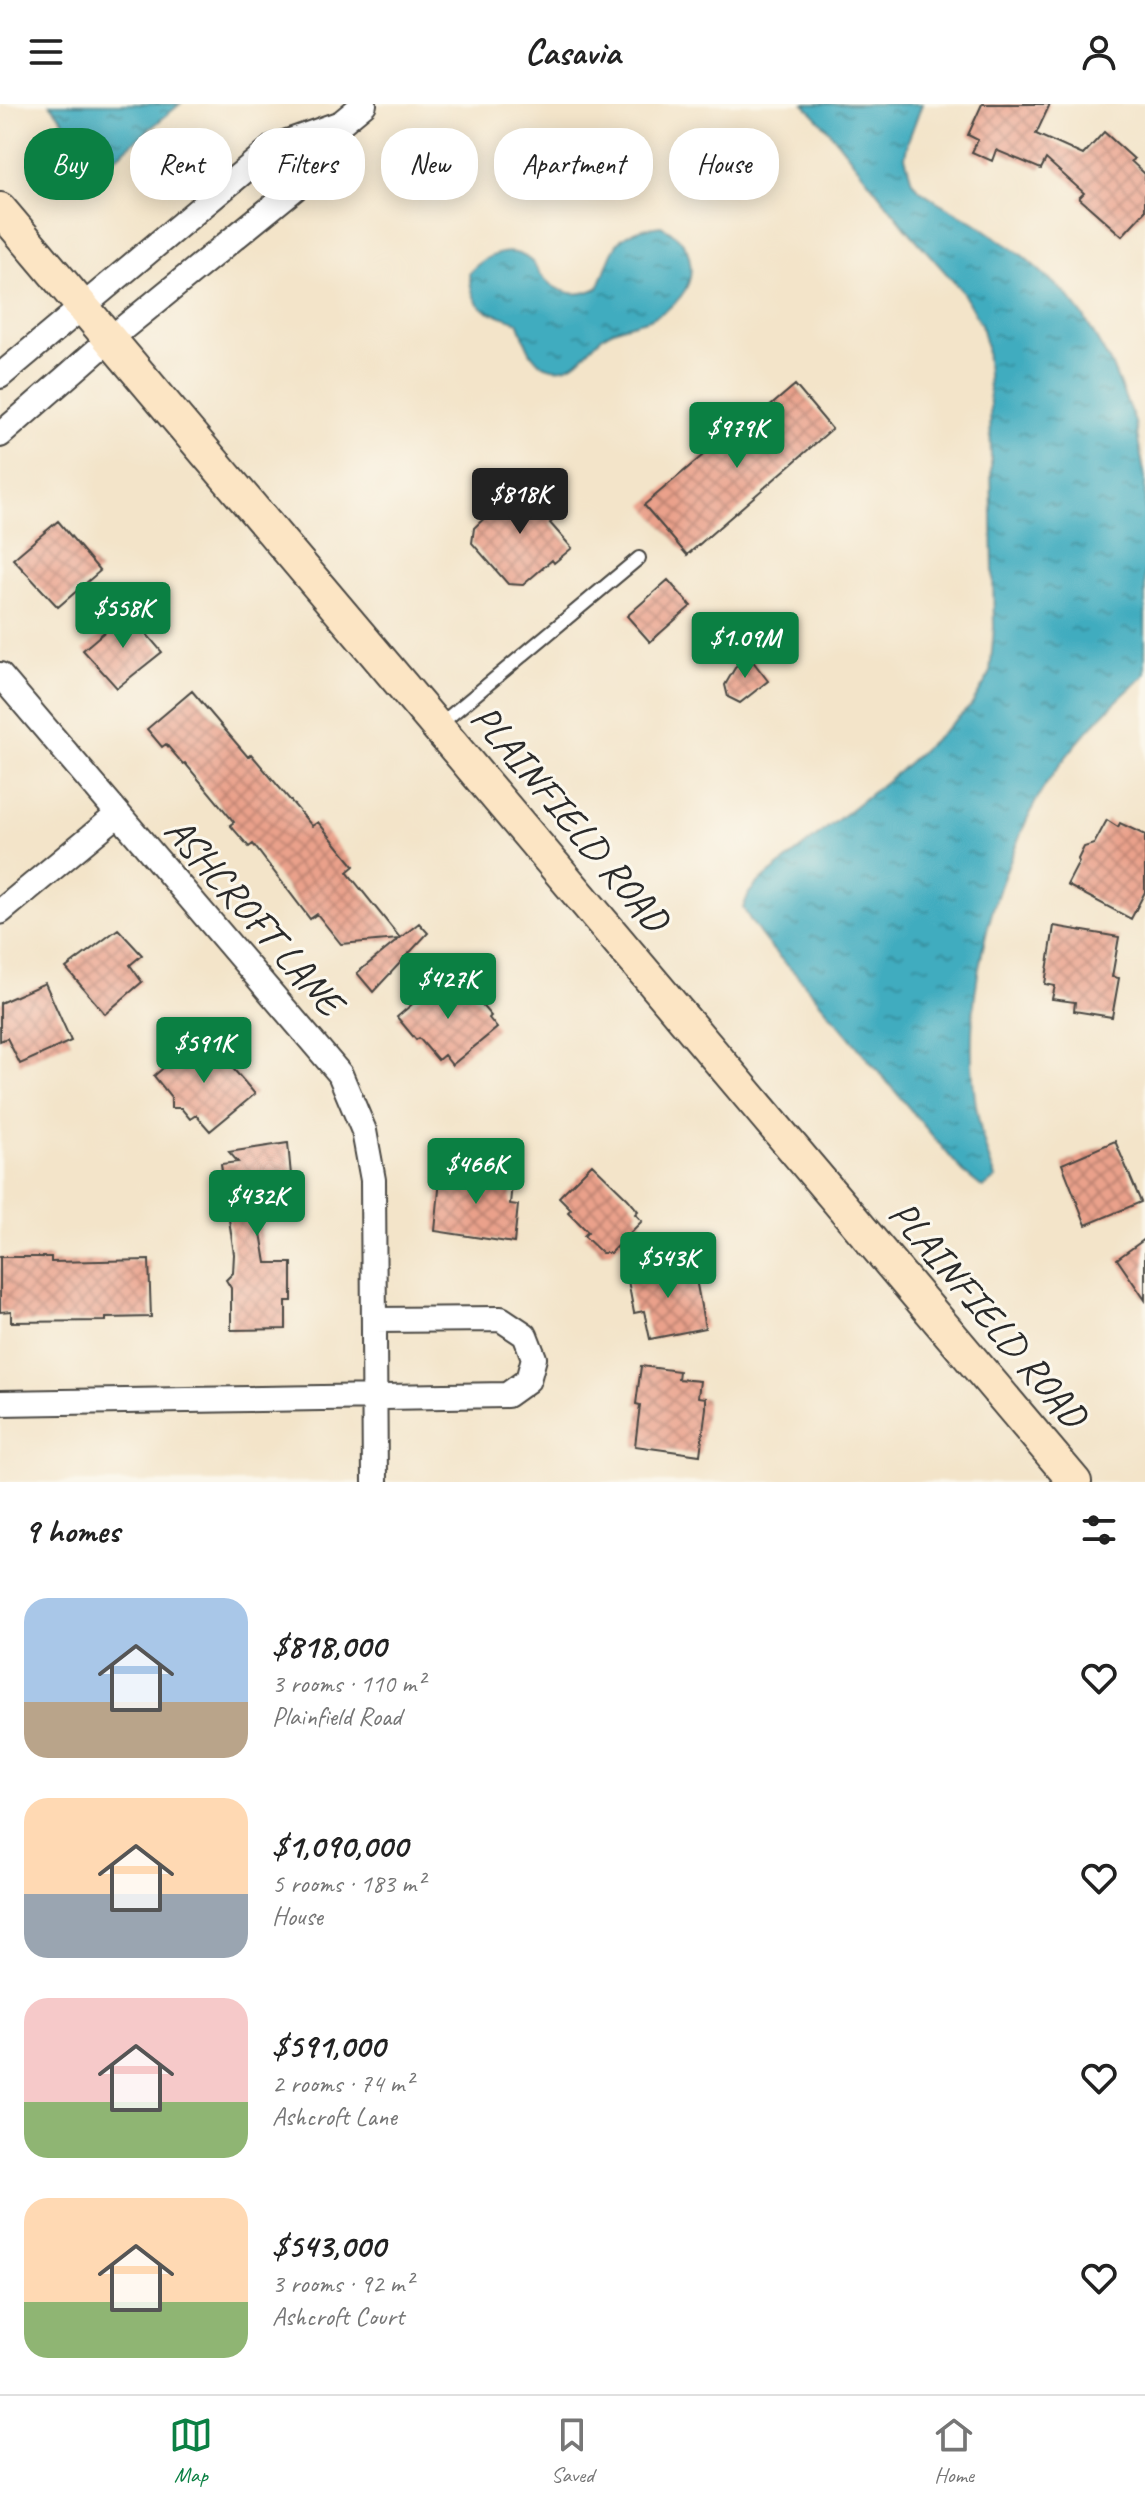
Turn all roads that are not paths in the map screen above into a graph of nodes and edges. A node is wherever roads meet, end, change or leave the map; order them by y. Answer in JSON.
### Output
{"nodes":[{"id":1,"x":364,"y":104,"type":"edge"},
{"id":2,"x":341,"y":123,"type":"junction"},
{"id":3,"x":0,"y":209,"type":"edge"},
{"id":4,"x":83,"y":308,"type":"junction"},
{"id":5,"x":110,"y":339,"type":"junction"},
{"id":6,"x":0,"y":376,"type":"edge"},
{"id":7,"x":0,"y":435,"type":"edge"},
{"id":8,"x":639,"y":558,"type":"dead end"},
{"id":9,"x":0,"y":675,"type":"edge"},
{"id":10,"x":438,"y":726,"type":"junction"},
{"id":11,"x":117,"y":815,"type":"junction"},
{"id":12,"x":0,"y":912,"type":"edge"},
{"id":13,"x":374,"y":1320,"type":"junction"},
{"id":14,"x":375,"y":1397,"type":"junction"},
{"id":15,"x":0,"y":1403,"type":"edge"},
{"id":16,"x":375,"y":1482,"type":"edge"},
{"id":17,"x":1075,"y":1482,"type":"edge"}],
"edges":[{"from":1,"to":2,"type":"street"},
{"from":2,"to":4,"type":"street"},
{"from":2,"to":5,"type":"street"},
{"from":3,"to":4,"type":"main road","name":"PLAINFIELD ROAD"},
{"from":4,"to":5,"type":"main road","name":"PLAINFIELD ROAD"},
{"from":4,"to":6,"type":"street"},
{"from":5,"to":7,"type":"street"},
{"from":5,"to":10,"type":"main road","name":"PLAINFIELD ROAD"},
{"from":8,"to":10,"type":"lane"},
{"from":9,"to":11,"type":"street","name":"ASHCROFT LANE"},
{"from":10,"to":17,"type":"main road","name":"PLAINFIELD ROAD"},
{"from":11,"to":12,"type":"street"},
{"from":11,"to":13,"type":"street","name":"ASHCROFT LANE"},
{"from":13,"to":14,"type":"street","name":"ASHCROFT LANE"},
{"from":13,"to":14,"type":"street"},
{"from":14,"to":15,"type":"street"},
{"from":14,"to":16,"type":"street","name":"ASHCROFT LANE"}]}
